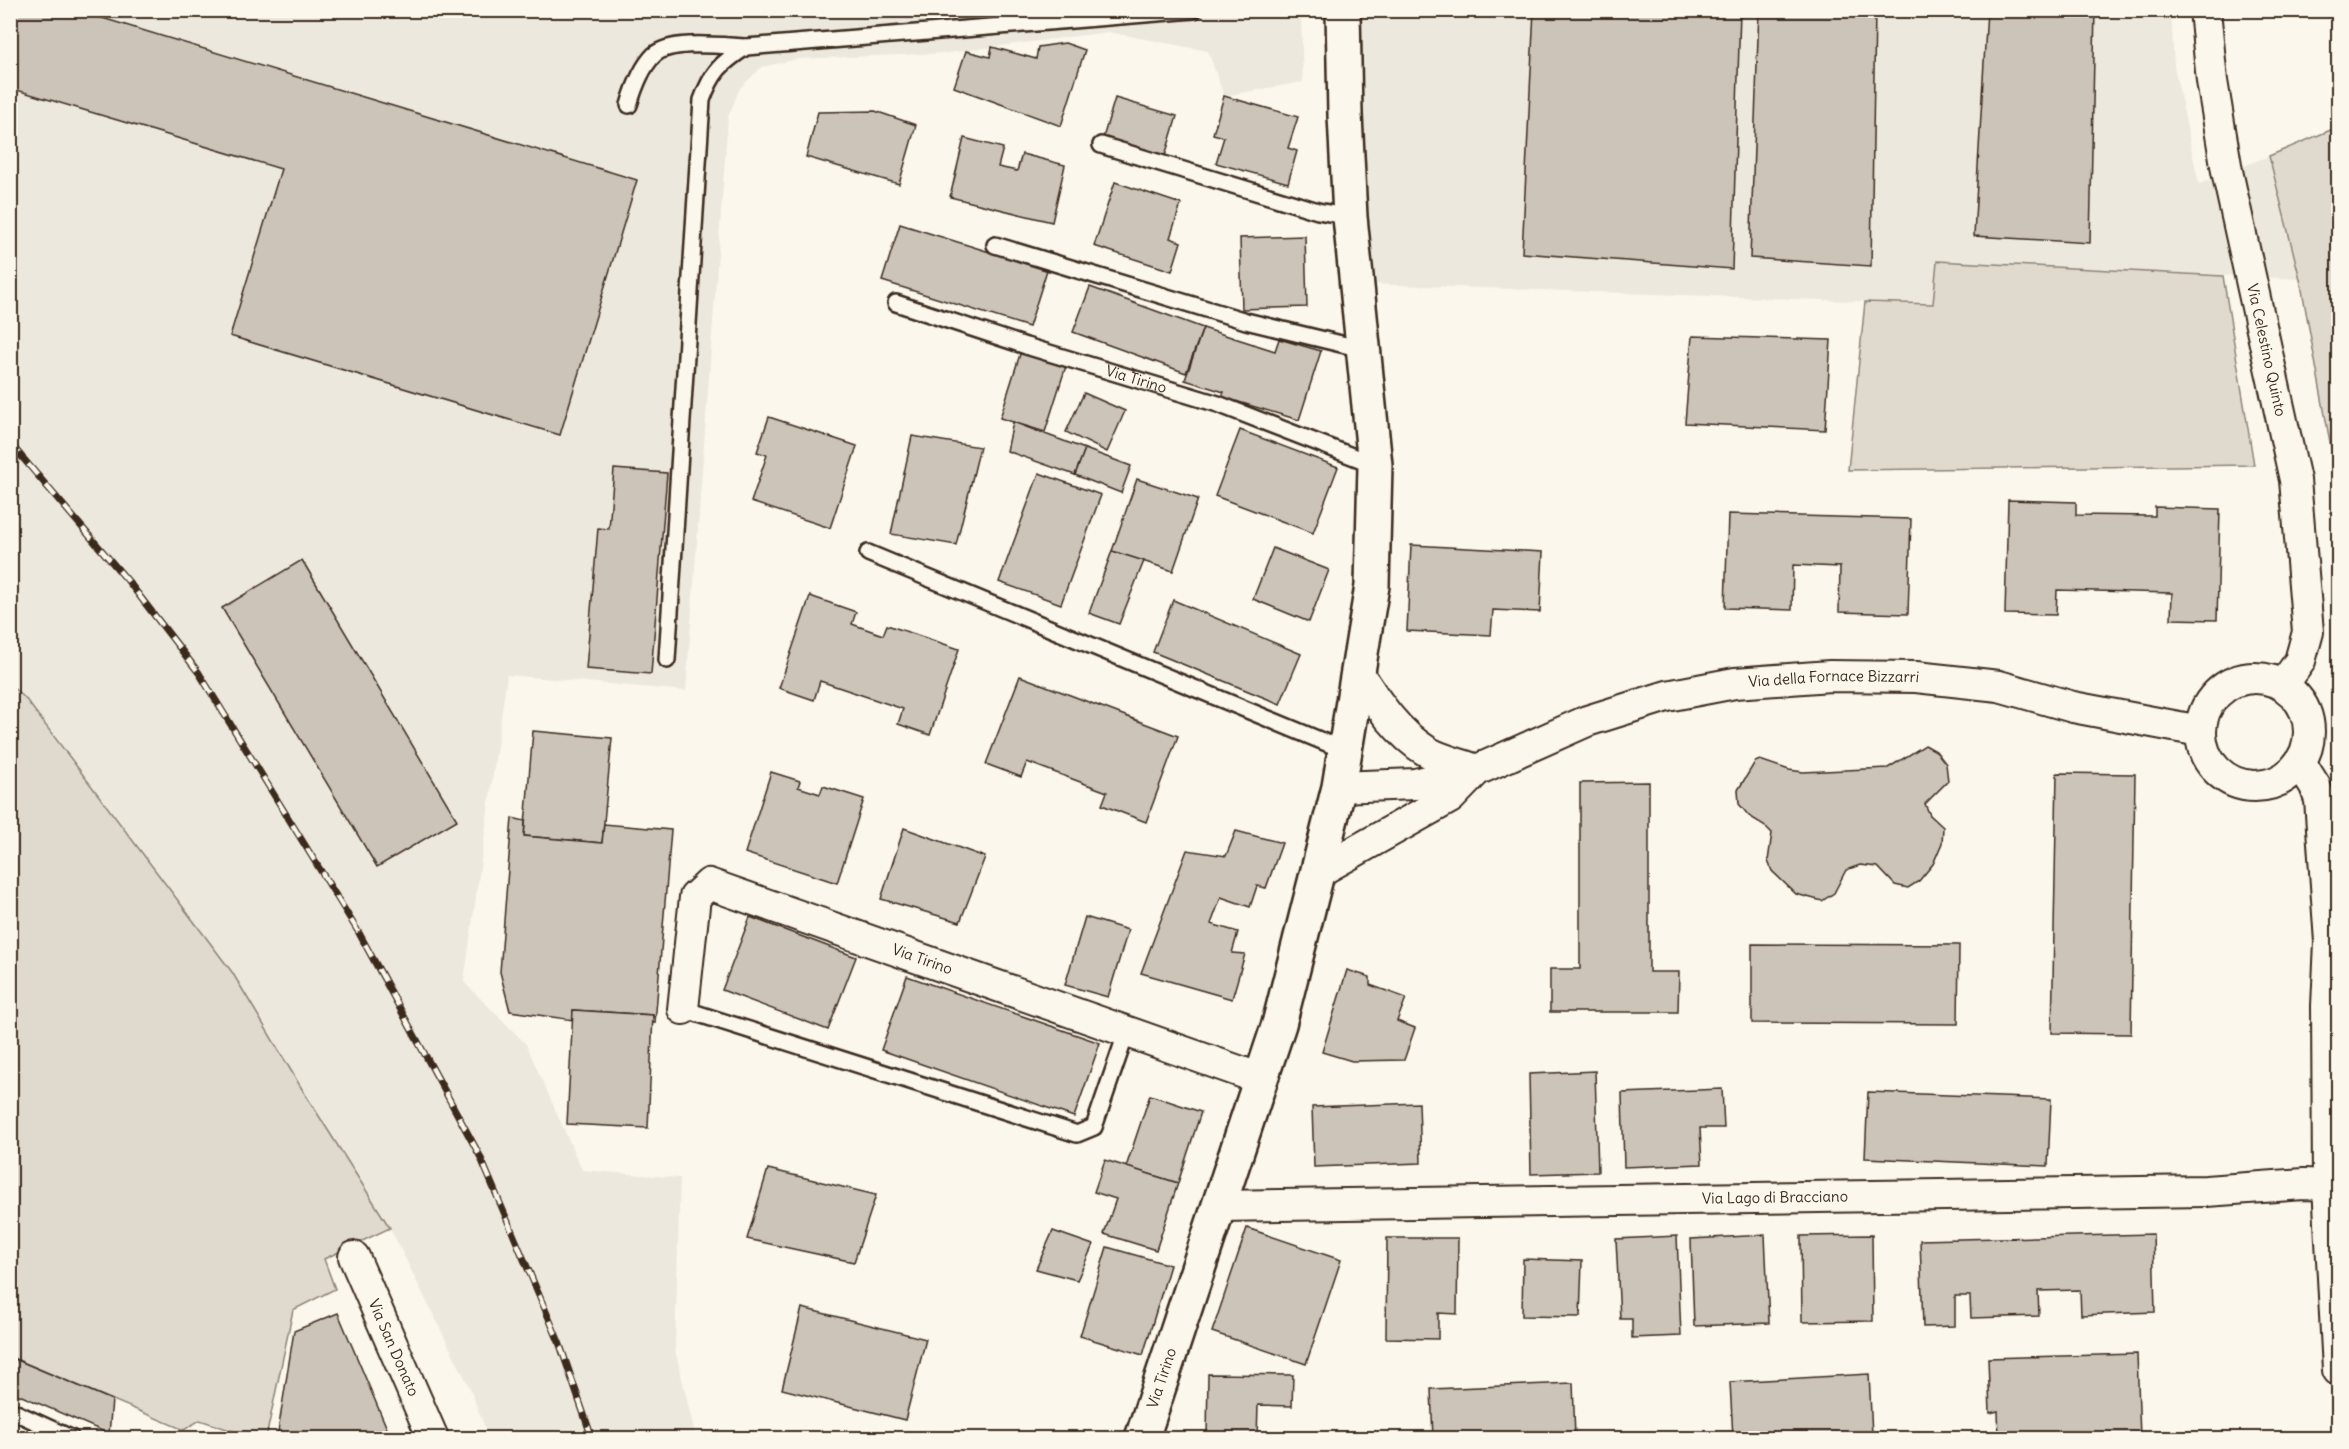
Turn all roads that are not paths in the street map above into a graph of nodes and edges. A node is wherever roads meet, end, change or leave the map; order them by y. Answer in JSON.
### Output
{"nodes":[{"id":1,"x":1194,"y":10,"type":"edge"},
{"id":2,"x":1343,"y":10,"type":"edge"},
{"id":3,"x":2205,"y":10,"type":"edge"},
{"id":4,"x":746,"y":47,"type":"junction"},
{"id":5,"x":629,"y":105,"type":"dead end"},
{"id":6,"x":1101,"y":145,"type":"dead end"},
{"id":7,"x":1350,"y":217,"type":"junction"},
{"id":8,"x":995,"y":245,"type":"dead end"},
{"id":9,"x":896,"y":303,"type":"dead end"},
{"id":10,"x":1362,"y":349,"type":"junction"},
{"id":11,"x":1375,"y":465,"type":"junction"},
{"id":12,"x":868,"y":553,"type":"dead end"},
{"id":13,"x":667,"y":660,"type":"dead end"},
{"id":14,"x":1359,"y":674,"type":"junction"},
{"id":15,"x":2283,"y":685,"type":"junction"},
{"id":16,"x":2200,"y":731,"type":"junction"},
{"id":17,"x":1346,"y":751,"type":"junction"},
{"id":18,"x":2300,"y":762,"type":"junction"},
{"id":19,"x":1477,"y":770,"type":"junction"},
{"id":20,"x":1339,"y":788,"type":"junction"},
{"id":21,"x":1320,"y":871,"type":"junction"},
{"id":22,"x":2333,"y":1006,"type":"edge"},
{"id":23,"x":682,"y":1009,"type":"joint"},
{"id":24,"x":1126,"y":1031,"type":"junction"},
{"id":25,"x":1261,"y":1079,"type":"junction"},
{"id":26,"x":2332,"y":1199,"type":"edge"},
{"id":27,"x":1221,"y":1206,"type":"junction"},
{"id":28,"x":354,"y":1257,"type":"dead end"},
{"id":29,"x":2338,"y":1370,"type":"edge"},
{"id":30,"x":10,"y":1410,"type":"edge"},
{"id":31,"x":71,"y":1438,"type":"edge"},
{"id":32,"x":433,"y":1438,"type":"edge"},
{"id":33,"x":1142,"y":1438,"type":"edge"}],
"edges":[{"from":1,"to":4,"type":"lane"},
{"from":2,"to":7,"type":"street","name":"Via Tirino"},
{"from":3,"to":15,"type":"street","name":"Via Celestino Quinto"},
{"from":4,"to":5,"type":"lane"},
{"from":4,"to":13,"type":"lane"},
{"from":6,"to":7,"type":"lane"},
{"from":7,"to":10,"type":"street","name":"Via Tirino"},
{"from":8,"to":10,"type":"lane"},
{"from":9,"to":11,"type":"lane","name":"Via Tirino"},
{"from":10,"to":11,"type":"street","name":"Via Tirino"},
{"from":11,"to":14,"type":"street","name":"Via Tirino"},
{"from":12,"to":17,"type":"lane"},
{"from":14,"to":17,"type":"street","name":"Via Tirino"},
{"from":14,"to":19,"type":"street"},
{"from":15,"to":16,"type":"street"},
{"from":15,"to":18,"type":"street"},
{"from":16,"to":18,"type":"street"},
{"from":16,"to":19,"type":"street","name":"Via della Fornace Bizzarri"},
{"from":17,"to":20,"type":"street","name":"Via Tirino"},
{"from":18,"to":22,"type":"street"},
{"from":19,"to":20,"type":"street","name":"Via della Fornace Bizzarri"},
{"from":19,"to":21,"type":"street","name":"Via della Fornace Bizzarri"},
{"from":20,"to":21,"type":"street","name":"Via Tirino"},
{"from":21,"to":25,"type":"street","name":"Via Tirino"},
{"from":22,"to":26,"type":"street"},
{"from":23,"to":24,"type":"lane"},
{"from":23,"to":24,"type":"street","name":"Via Tirino"},
{"from":24,"to":25,"type":"street","name":"Via Tirino"},
{"from":25,"to":27,"type":"street","name":"Via Tirino"},
{"from":26,"to":27,"type":"street","name":"Via Lago di Bracciano"},
{"from":26,"to":29,"type":"street"},
{"from":27,"to":33,"type":"street","name":"Via Tirino"},
{"from":28,"to":32,"type":"street","name":"Via San Donato"},
{"from":30,"to":31,"type":"lane"}]}
